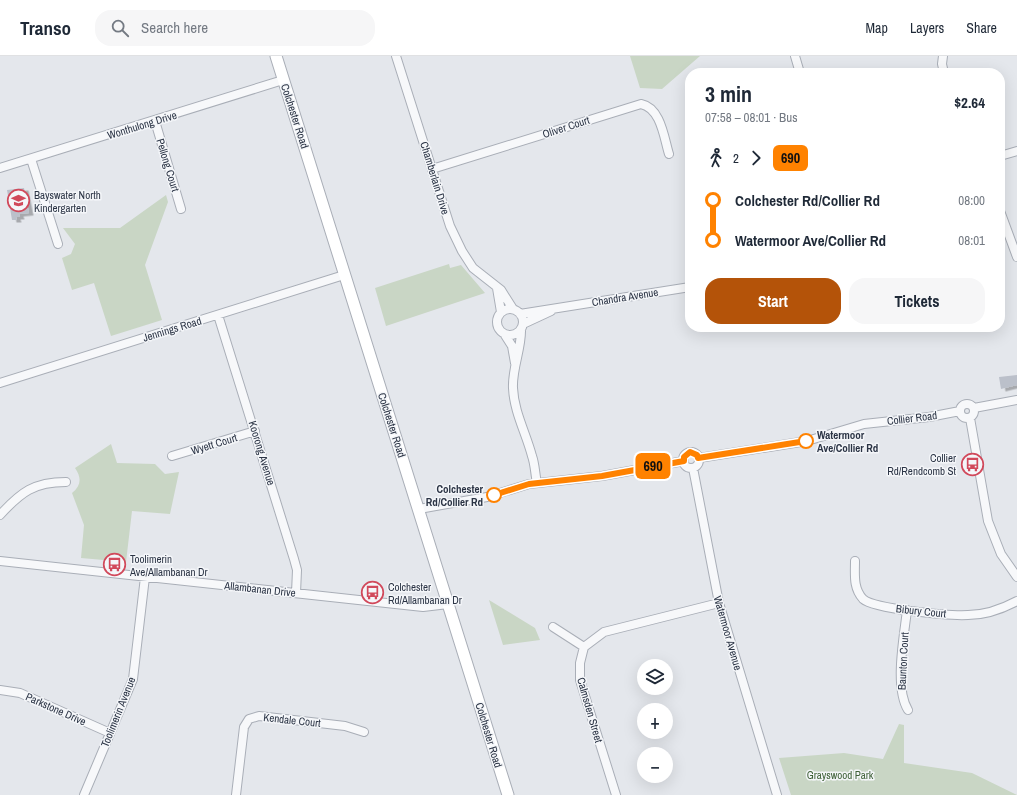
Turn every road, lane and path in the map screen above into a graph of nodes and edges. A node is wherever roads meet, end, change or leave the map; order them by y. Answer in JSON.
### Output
{"nodes":[{"id":1,"x":276,"y":56,"type":"edge"},
{"id":2,"x":396,"y":56,"type":"edge"},
{"id":3,"x":795,"y":56,"type":"edge"},
{"id":4,"x":943,"y":56,"type":"edge"},
{"id":5,"x":799,"y":68,"type":"edge"},
{"id":6,"x":943,"y":68,"type":"edge"},
{"id":7,"x":283,"y":80,"type":"junction"},
{"id":8,"x":154,"y":121,"type":"junction"},
{"id":9,"x":1017,"y":151,"type":"edge"},
{"id":10,"x":669,"y":154,"type":"dead end"},
{"id":11,"x":1005,"y":155,"type":"edge"},
{"id":12,"x":31,"y":159,"type":"junction"},
{"id":13,"x":0,"y":168,"type":"edge"},
{"id":14,"x":432,"y":169,"type":"junction"},
{"id":15,"x":181,"y":209,"type":"dead end"},
{"id":16,"x":1005,"y":225,"type":"edge"},
{"id":17,"x":58,"y":244,"type":"dead end"},
{"id":18,"x":1017,"y":257,"type":"edge"},
{"id":19,"x":344,"y":275,"type":"junction"},
{"id":20,"x":497,"y":288,"type":"junction"},
{"id":21,"x":685,"y":288,"type":"edge"},
{"id":22,"x":559,"y":308,"type":"junction"},
{"id":23,"x":501,"y":312,"type":"junction"},
{"id":24,"x":517,"y":312,"type":"junction"},
{"id":25,"x":218,"y":315,"type":"junction"},
{"id":26,"x":522,"y":327,"type":"junction"},
{"id":27,"x":505,"y":335,"type":"junction"},
{"id":28,"x":516,"y":365,"type":"junction"},
{"id":29,"x":0,"y":383,"type":"edge"},
{"id":30,"x":1017,"y":400,"type":"edge"},
{"id":31,"x":974,"y":408,"type":"junction"},
{"id":32,"x":960,"y":411,"type":"junction"},
{"id":33,"x":970,"y":418,"type":"junction"},
{"id":34,"x":255,"y":431,"type":"junction"},
{"id":35,"x":172,"y":456,"type":"dead end"},
{"id":36,"x":698,"y":458,"type":"junction"},
{"id":37,"x":684,"y":461,"type":"junction"},
{"id":38,"x":693,"y":468,"type":"junction"},
{"id":39,"x":66,"y":482,"type":"dead end"},
{"id":40,"x":536,"y":483,"type":"junction"},
{"id":41,"x":419,"y":509,"type":"junction"},
{"id":42,"x":0,"y":515,"type":"edge"},
{"id":43,"x":0,"y":561,"type":"edge"},
{"id":44,"x":855,"y":561,"type":"dead end"},
{"id":45,"x":1015,"y":572,"type":"edge"},
{"id":46,"x":145,"y":577,"type":"junction"},
{"id":47,"x":296,"y":594,"type":"junction"},
{"id":48,"x":1017,"y":601,"type":"edge"},
{"id":49,"x":719,"y":603,"type":"junction"},
{"id":50,"x":448,"y":604,"type":"junction"},
{"id":51,"x":906,"y":610,"type":"junction"},
{"id":52,"x":553,"y":627,"type":"dead end"},
{"id":53,"x":584,"y":647,"type":"junction"},
{"id":54,"x":0,"y":690,"type":"edge"},
{"id":55,"x":908,"y":710,"type":"dead end"},
{"id":56,"x":364,"y":732,"type":"dead end"},
{"id":57,"x":110,"y":733,"type":"junction"},
{"id":58,"x":84,"y":795,"type":"edge"},
{"id":59,"x":236,"y":795,"type":"edge"},
{"id":60,"x":508,"y":795,"type":"edge"},
{"id":61,"x":616,"y":795,"type":"edge"},
{"id":62,"x":777,"y":795,"type":"edge"}],
"edges":[{"from":1,"to":7,"type":"main road","name":"Colchester Road"},
{"from":2,"to":14,"type":"street","name":"Chamberlain Drive"},
{"from":3,"to":5,"type":"street"},
{"from":4,"to":6,"type":"street"},
{"from":7,"to":8,"type":"street","name":"Wonthulong Drive"},
{"from":7,"to":19,"type":"main road","name":"Colchester Road"},
{"from":8,"to":12,"type":"street","name":"Wonthulong Drive"},
{"from":8,"to":15,"type":"street","name":"Pellong Court"},
{"from":9,"to":11,"type":"street"},
{"from":10,"to":14,"type":"street","name":"Oliver Court"},
{"from":12,"to":13,"type":"street","name":"Wonthulong Drive"},
{"from":12,"to":17,"type":"street"},
{"from":14,"to":20,"type":"street","name":"Chamberlain Drive"},
{"from":16,"to":18,"type":"street"},
{"from":19,"to":25,"type":"street","name":"Jennings Road"},
{"from":19,"to":41,"type":"main road","name":"Colchester Road"},
{"from":20,"to":23,"type":"street"},
{"from":20,"to":24,"type":"street","name":"Chamberlain Drive"},
{"from":21,"to":22,"type":"street","name":"Chandra Avenue"},
{"from":22,"to":24,"type":"street","name":"Chandra Avenue"},
{"from":22,"to":26,"type":"street","name":"Chandra Avenue"},
{"from":23,"to":24,"type":"street"},
{"from":23,"to":27,"type":"street"},
{"from":24,"to":26,"type":"street"},
{"from":25,"to":29,"type":"street","name":"Jennings Road"},
{"from":25,"to":34,"type":"street","name":"Koorong Avenue"},
{"from":26,"to":27,"type":"street"},
{"from":26,"to":28,"type":"street"},
{"from":27,"to":28,"type":"street"},
{"from":28,"to":40,"type":"street"},
{"from":30,"to":31,"type":"street"},
{"from":31,"to":32,"type":"street"},
{"from":31,"to":33,"type":"street"},
{"from":32,"to":33,"type":"street"},
{"from":32,"to":36,"type":"street","name":"Collier Road"},
{"from":33,"to":45,"type":"street"},
{"from":34,"to":35,"type":"street","name":"Wyett Court"},
{"from":34,"to":47,"type":"street","name":"Koorong Avenue"},
{"from":36,"to":37,"type":"street"},
{"from":36,"to":38,"type":"street"},
{"from":37,"to":38,"type":"street"},
{"from":37,"to":40,"type":"street"},
{"from":38,"to":49,"type":"street","name":"Watermoor Avenue"},
{"from":39,"to":42,"type":"street"},
{"from":40,"to":41,"type":"street"},
{"from":41,"to":50,"type":"main road","name":"Colchester Road"},
{"from":43,"to":46,"type":"street","name":"Allambanan Drive"},
{"from":44,"to":51,"type":"street","name":"Bibury Court"},
{"from":46,"to":47,"type":"street","name":"Allambanan Drive"},
{"from":46,"to":57,"type":"street","name":"Toolimerin Avenue"},
{"from":47,"to":50,"type":"street","name":"Allambanan Drive"},
{"from":48,"to":51,"type":"street","name":"Bibury Court"},
{"from":49,"to":53,"type":"street"},
{"from":49,"to":62,"type":"street","name":"Watermoor Avenue"},
{"from":50,"to":60,"type":"main road","name":"Colchester Road"},
{"from":51,"to":55,"type":"street","name":"Baunton Court"},
{"from":52,"to":53,"type":"street"},
{"from":53,"to":61,"type":"street","name":"Calmsden Street"},
{"from":54,"to":57,"type":"street","name":"Parkstone Drive"},
{"from":56,"to":59,"type":"street","name":"Kendale Court"},
{"from":57,"to":58,"type":"street","name":"Toolimerin Avenue"}]}
